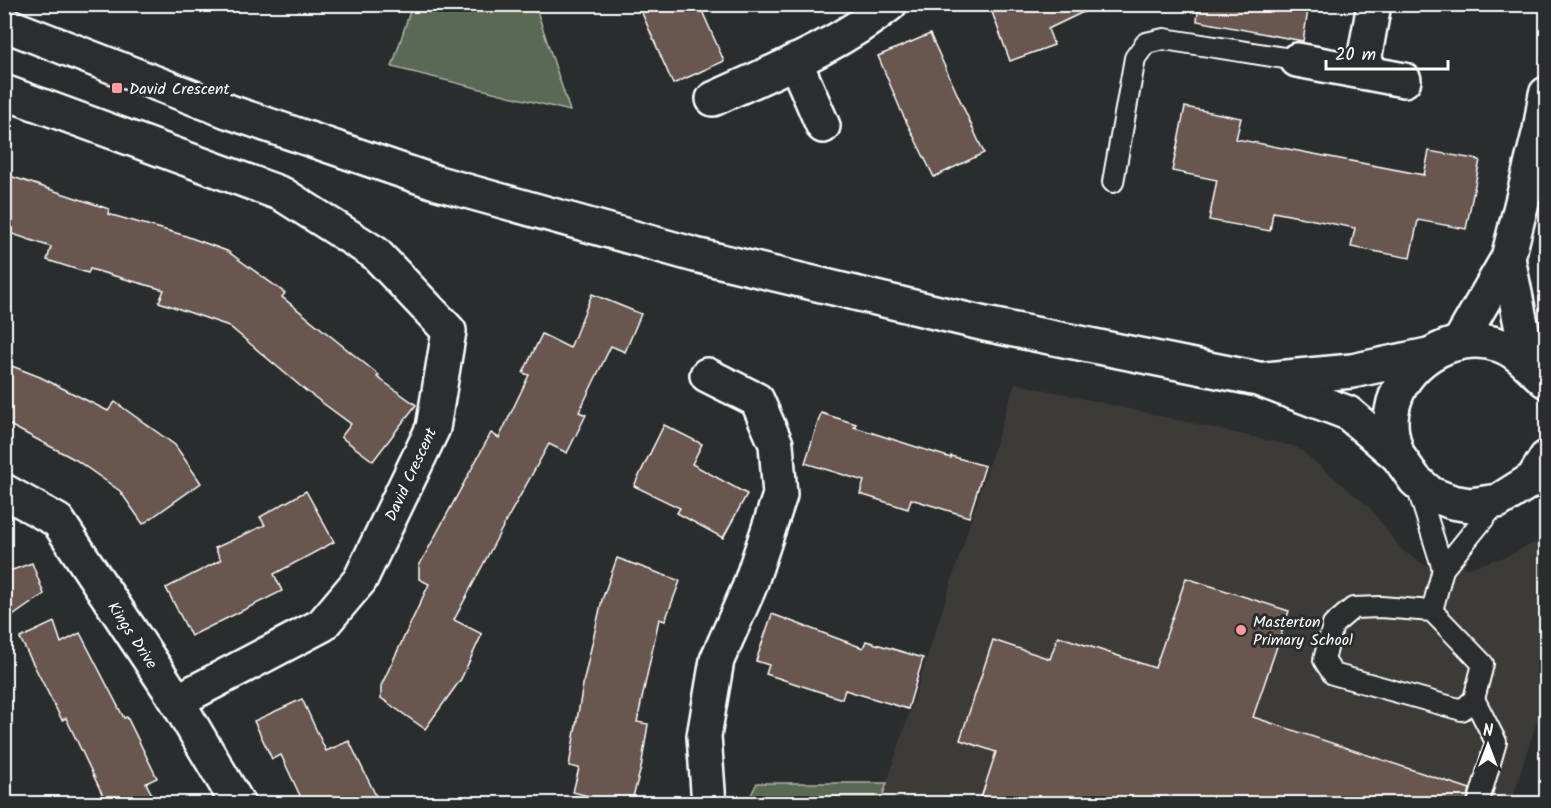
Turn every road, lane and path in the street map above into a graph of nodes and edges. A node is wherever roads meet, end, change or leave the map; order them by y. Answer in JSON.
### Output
{"nodes":[{"id":1,"x":890,"y":4,"type":"edge"},
{"id":2,"x":1374,"y":4,"type":"edge"},
{"id":3,"x":4,"y":24,"type":"edge"},
{"id":4,"x":1297,"y":60,"type":"joint"},
{"id":5,"x":795,"y":62,"type":"junction"},
{"id":6,"x":1362,"y":72,"type":"junction"},
{"id":7,"x":1404,"y":80,"type":"dead end"},
{"id":8,"x":4,"y":92,"type":"edge"},
{"id":9,"x":1546,"y":94,"type":"edge"},
{"id":10,"x":713,"y":99,"type":"dead end"},
{"id":11,"x":823,"y":126,"type":"dead end"},
{"id":12,"x":1113,"y":182,"type":"dead end"},
{"id":13,"x":1508,"y":258,"type":"junction"},
{"id":14,"x":1445,"y":349,"type":"junction"},
{"id":15,"x":707,"y":375,"type":"dead end"},
{"id":16,"x":1541,"y":377,"type":"edge"},
{"id":17,"x":1258,"y":379,"type":"junction"},
{"id":18,"x":1544,"y":465,"type":"edge"},
{"id":19,"x":1406,"y":468,"type":"junction"},
{"id":20,"x":4,"y":491,"type":"edge"},
{"id":21,"x":1498,"y":501,"type":"junction"},
{"id":22,"x":1443,"y":569,"type":"junction"},
{"id":23,"x":1432,"y":611,"type":"junction"},
{"id":24,"x":1474,"y":699,"type":"junction"},
{"id":25,"x":177,"y":701,"type":"junction"},
{"id":26,"x":238,"y":804,"type":"edge"},
{"id":27,"x":709,"y":804,"type":"edge"},
{"id":28,"x":1478,"y":804,"type":"edge"}],
"edges":[{"from":1,"to":5,"type":"street"},
{"from":2,"to":6,"type":"street"},
{"from":3,"to":17,"type":"street"},
{"from":4,"to":6,"type":"street"},
{"from":4,"to":12,"type":"lane"},
{"from":5,"to":10,"type":"street"},
{"from":5,"to":11,"type":"street"},
{"from":6,"to":7,"type":"street"},
{"from":8,"to":25,"type":"street","name":"David Crescent"},
{"from":9,"to":13,"type":"street"},
{"from":13,"to":14,"type":"street"},
{"from":13,"to":16,"type":"street"},
{"from":14,"to":16,"type":"street"},
{"from":14,"to":17,"type":"street"},
{"from":14,"to":19,"type":"street"},
{"from":15,"to":27,"type":"street"},
{"from":17,"to":19,"type":"street"},
{"from":18,"to":21,"type":"street"},
{"from":19,"to":21,"type":"street"},
{"from":19,"to":22,"type":"lane"},
{"from":20,"to":25,"type":"street","name":"Kings Drive"},
{"from":21,"to":22,"type":"lane"},
{"from":22,"to":23,"type":"lane"},
{"from":23,"to":24,"type":"lane"},
{"from":23,"to":24,"type":"lane"},
{"from":24,"to":28,"type":"lane"},
{"from":25,"to":26,"type":"street","name":"Kings Drive"}]}
